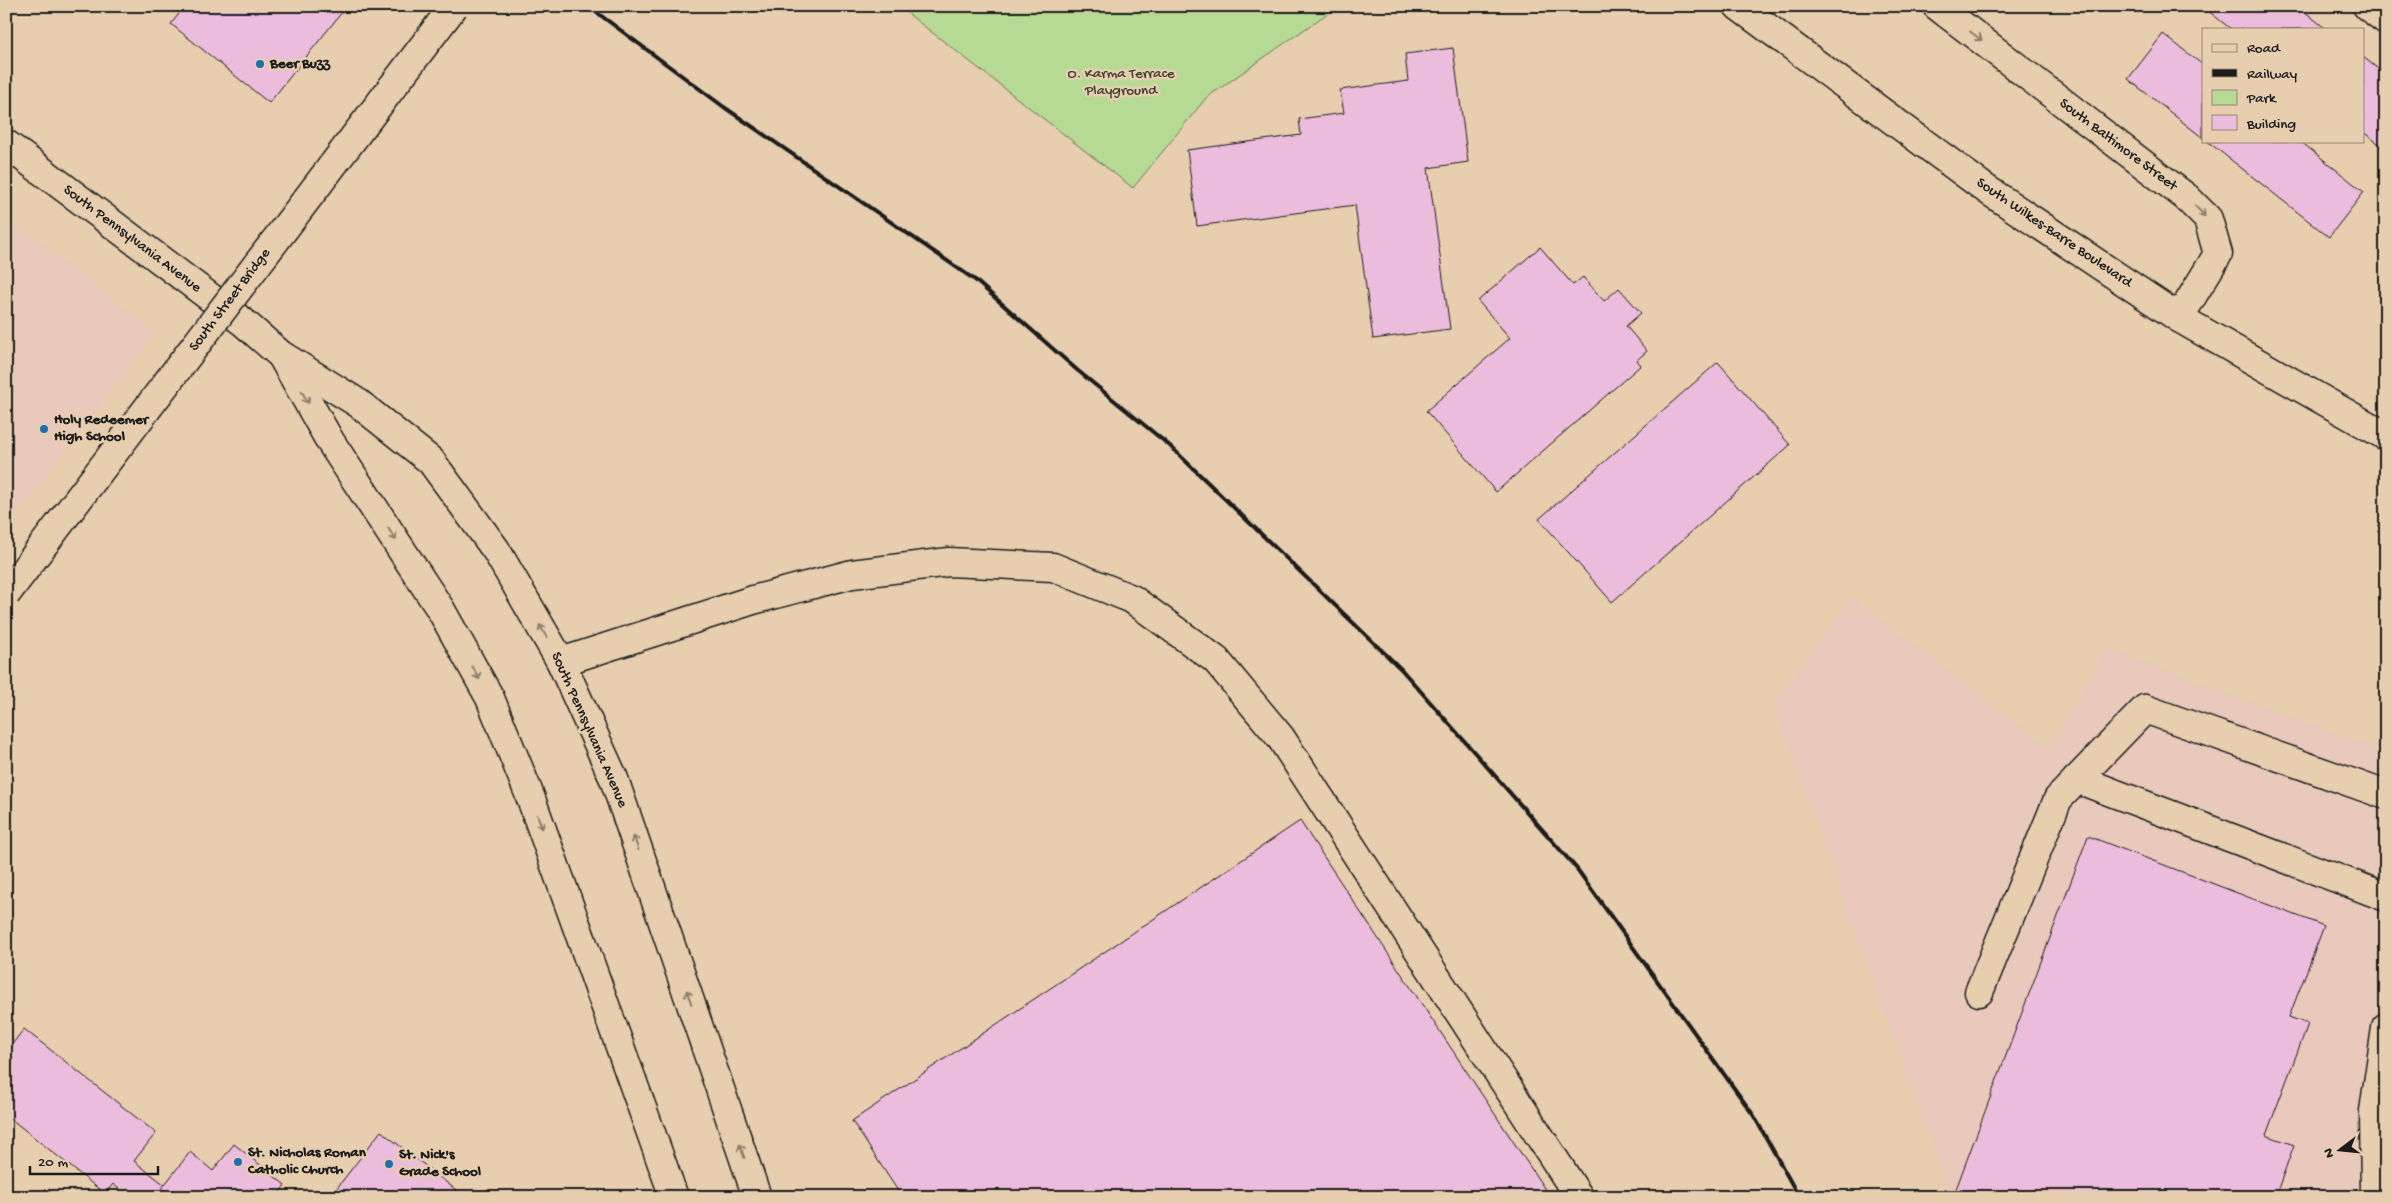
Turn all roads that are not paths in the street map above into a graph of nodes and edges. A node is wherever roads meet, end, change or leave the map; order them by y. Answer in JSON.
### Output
{"nodes":[{"id":1,"x":454,"y":6,"type":"edge"},
{"id":2,"x":1738,"y":6,"type":"edge"},
{"id":3,"x":1937,"y":6,"type":"edge"},
{"id":4,"x":2367,"y":6,"type":"edge"},
{"id":5,"x":2386,"y":20,"type":"edge"},
{"id":6,"x":6,"y":144,"type":"edge"},
{"id":7,"x":2179,"y":318,"type":"junction"},
{"id":8,"x":281,"y":354,"type":"junction"},
{"id":9,"x":2386,"y":436,"type":"edge"},
{"id":10,"x":6,"y":594,"type":"edge"},
{"id":11,"x":561,"y":662,"type":"junction"},
{"id":12,"x":2077,"y":779,"type":"junction"},
{"id":13,"x":2386,"y":795,"type":"edge"},
{"id":14,"x":2386,"y":897,"type":"edge"},
{"id":15,"x":1979,"y":992,"type":"dead end"},
{"id":16,"x":2386,"y":1028,"type":"edge"},
{"id":17,"x":674,"y":1197,"type":"edge"},
{"id":18,"x":757,"y":1197,"type":"edge"},
{"id":19,"x":1579,"y":1197,"type":"edge"},
{"id":20,"x":2375,"y":1197,"type":"edge"}],
"edges":[{"from":1,"to":10,"type":"main road","name":"South Street Bridge","bridge":true},
{"from":2,"to":7,"type":"main road","name":"South Wilkes-Barre Boulevard"},
{"from":3,"to":7,"type":"main road","name":"South Baltimore Street","one_way":true},
{"from":4,"to":5,"type":"main road"},
{"from":6,"to":8,"type":"main road","name":"South Pennsylvania Avenue"},
{"from":7,"to":9,"type":"main road","name":"South Wilkes-Barre Boulevard"},
{"from":11,"to":8,"type":"main road","name":"South Pennsylvania Avenue","one_way":true},
{"from":8,"to":17,"type":"main road","name":"South Pennsylvania Avenue","one_way":true},
{"from":18,"to":11,"type":"main road","name":"South Pennsylvania Avenue","one_way":true},
{"from":11,"to":19,"type":"main road"},
{"from":12,"to":13,"type":"main road"},
{"from":12,"to":14,"type":"main road"},
{"from":12,"to":15,"type":"main road"},
{"from":16,"to":20,"type":"main road"}]}
